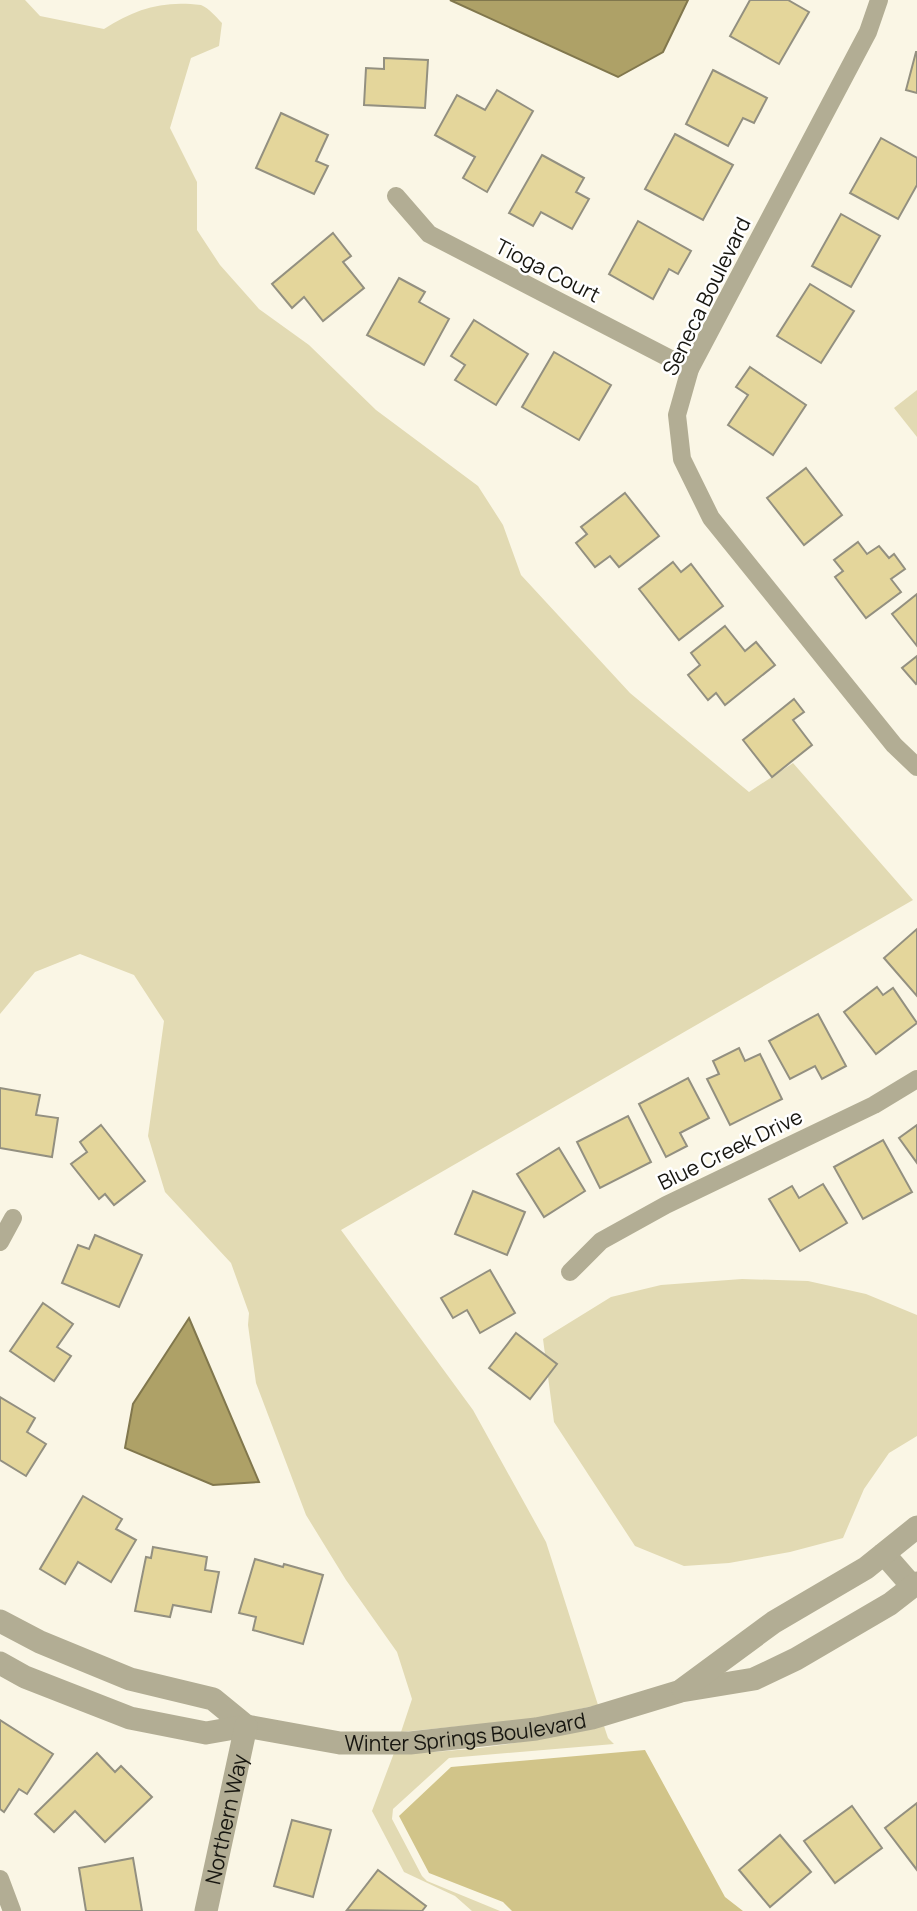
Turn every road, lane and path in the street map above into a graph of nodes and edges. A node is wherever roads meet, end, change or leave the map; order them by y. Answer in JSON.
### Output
{"nodes":[{"id":1,"x":879,"y":0,"type":"edge"},
{"id":2,"x":396,"y":197,"type":"dead end"},
{"id":3,"x":690,"y":369,"type":"junction"},
{"id":4,"x":917,"y":767,"type":"edge"},
{"id":5,"x":917,"y":1079,"type":"edge"},
{"id":6,"x":13,"y":1218,"type":"dead end"},
{"id":7,"x":0,"y":1242,"type":"edge"},
{"id":8,"x":570,"y":1272,"type":"dead end"},
{"id":9,"x":917,"y":1527,"type":"edge"},
{"id":10,"x":884,"y":1554,"type":"junction"},
{"id":11,"x":915,"y":1584,"type":"edge"},
{"id":12,"x":0,"y":1621,"type":"edge"},
{"id":13,"x":0,"y":1663,"type":"edge"},
{"id":14,"x":681,"y":1691,"type":"junction"},
{"id":15,"x":246,"y":1726,"type":"junction"},
{"id":16,"x":0,"y":1878,"type":"edge"},
{"id":17,"x":12,"y":1911,"type":"edge"},
{"id":18,"x":206,"y":1911,"type":"edge"}],
"edges":[{"from":1,"to":3,"type":"street","name":"Seneca Boulevard"},
{"from":2,"to":3,"type":"street","name":"Tioga Court"},
{"from":3,"to":4,"type":"street","name":"Seneca Boulevard"},
{"from":5,"to":8,"type":"street","name":"Blue Creek Drive"},
{"from":6,"to":7,"type":"street"},
{"from":9,"to":10,"type":"street","name":"Winter Springs Boulevard"},
{"from":10,"to":11,"type":"street"},
{"from":10,"to":14,"type":"street","name":"Winter Springs Boulevard"},
{"from":11,"to":14,"type":"street","name":"Winter Springs Boulevard"},
{"from":12,"to":15,"type":"street","name":"Winter Springs Boulevard"},
{"from":13,"to":15,"type":"street","name":"Winter Springs Boulevard"},
{"from":14,"to":15,"type":"street","name":"Winter Springs Boulevard"},
{"from":15,"to":18,"type":"street","name":"Northern Way"},
{"from":16,"to":17,"type":"street"}]}
